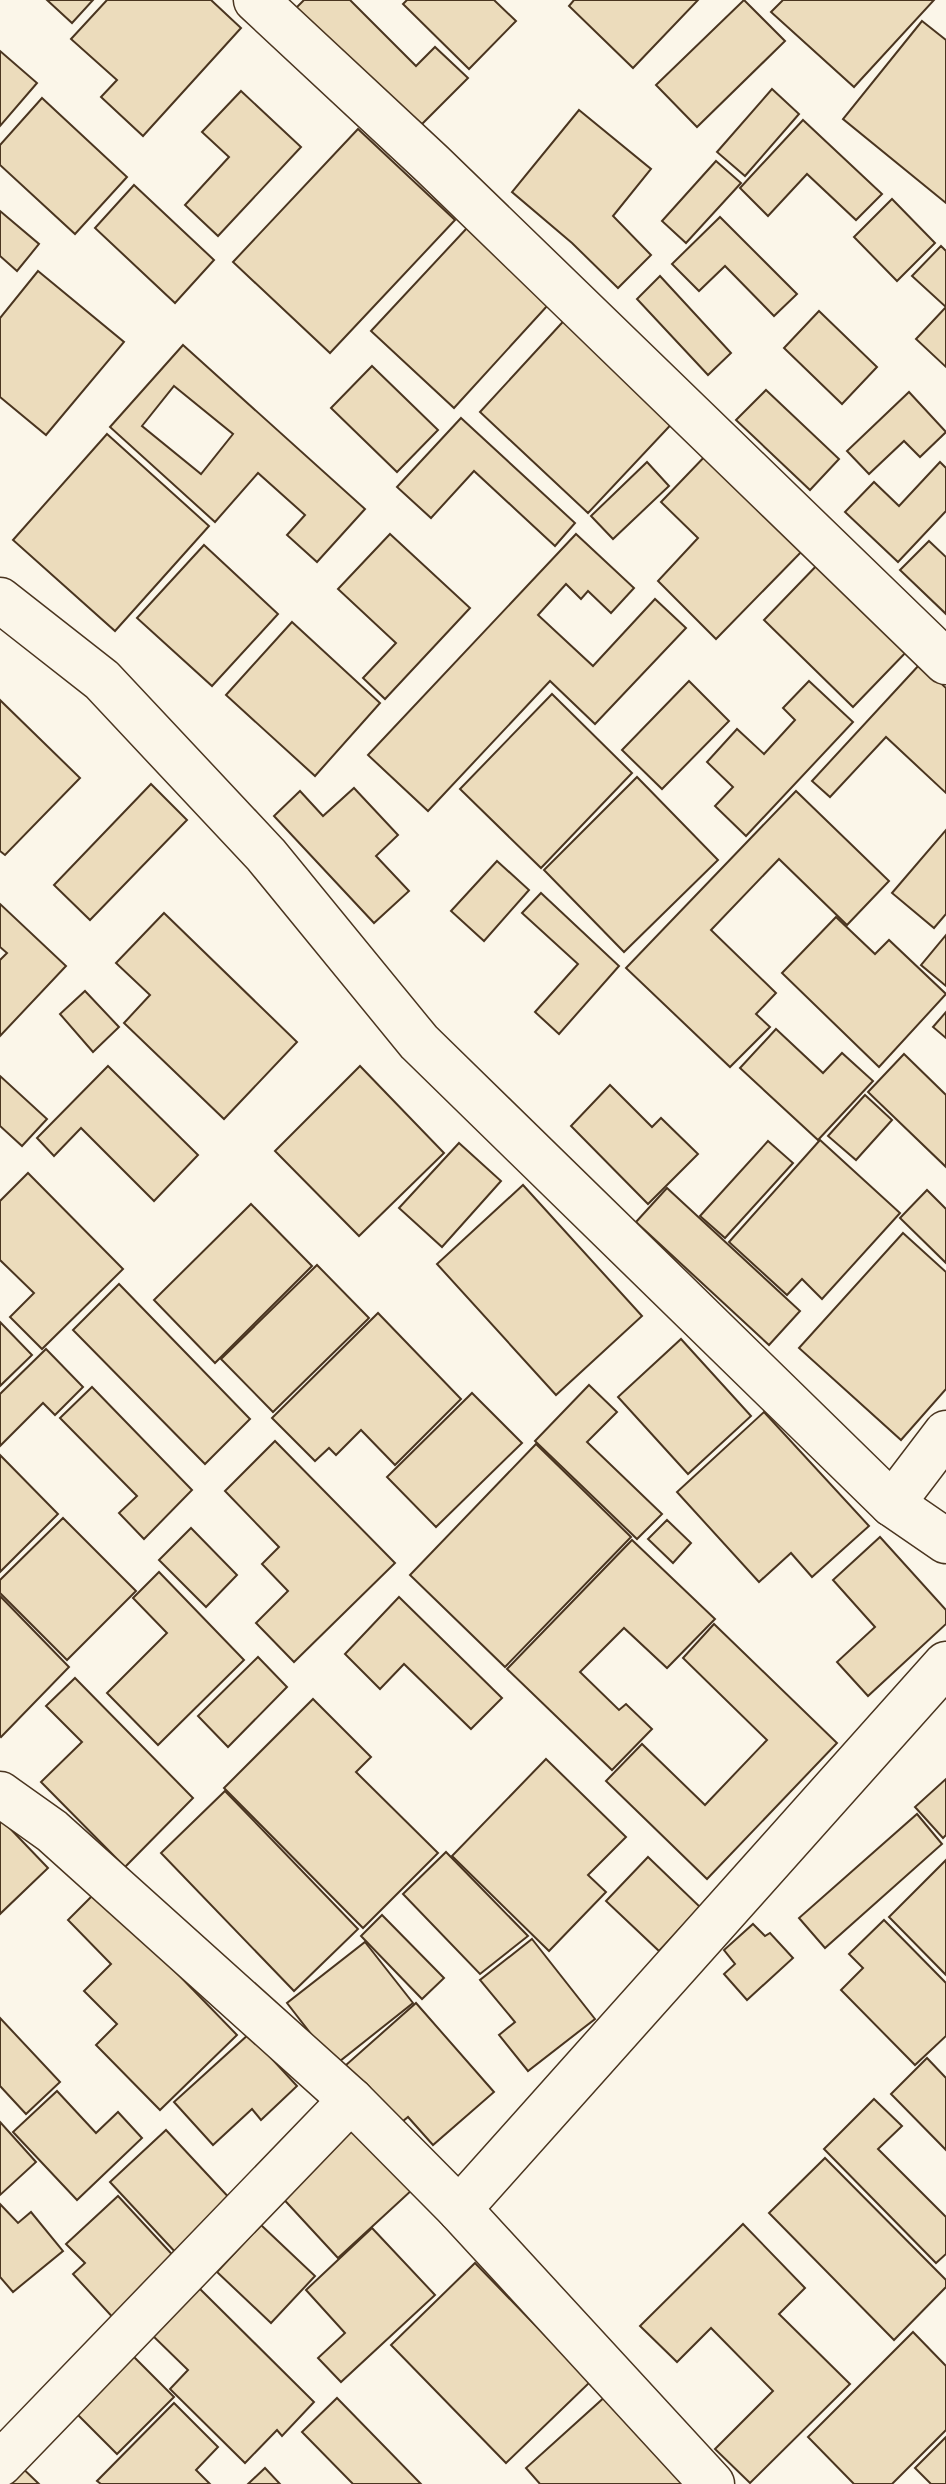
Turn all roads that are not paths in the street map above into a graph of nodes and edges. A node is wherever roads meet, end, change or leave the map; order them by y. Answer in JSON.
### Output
{"nodes":[{"id":1,"x":256,"y":0,"type":"edge"},
{"id":2,"x":0,"y":600,"type":"edge"},
{"id":3,"x":946,"y":662,"type":"edge"},
{"id":4,"x":946,"y":1433,"type":"edge"},
{"id":5,"x":892,"y":1504,"type":"junction"},
{"id":6,"x":946,"y":1541,"type":"edge"},
{"id":7,"x":946,"y":1664,"type":"edge"},
{"id":8,"x":0,"y":1794,"type":"edge"},
{"id":9,"x":351,"y":2100,"type":"junction"},
{"id":10,"x":459,"y":2209,"type":"junction"},
{"id":11,"x":0,"y":2464,"type":"edge"},
{"id":12,"x":712,"y":2484,"type":"edge"}],
"edges":[{"from":1,"to":3,"type":"street"},
{"from":2,"to":5,"type":"street"},
{"from":4,"to":5,"type":"street"},
{"from":5,"to":6,"type":"street"},
{"from":7,"to":10,"type":"street"},
{"from":8,"to":9,"type":"street"},
{"from":9,"to":10,"type":"street"},
{"from":9,"to":11,"type":"street"},
{"from":10,"to":12,"type":"street"}]}
